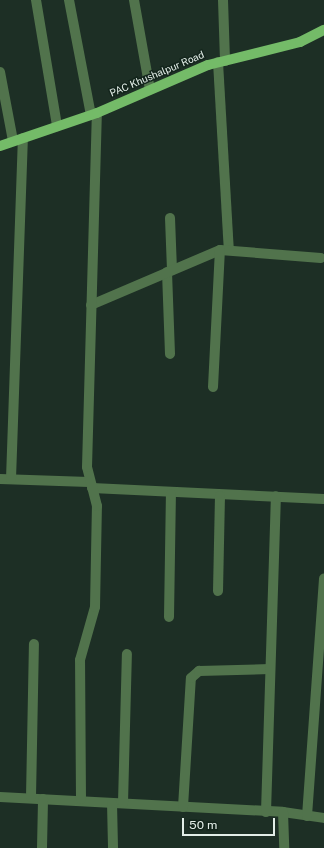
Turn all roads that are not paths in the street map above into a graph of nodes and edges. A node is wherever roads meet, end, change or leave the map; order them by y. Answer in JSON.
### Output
{"nodes":[{"id":1,"x":36,"y":0,"type":"edge"},
{"id":2,"x":69,"y":0,"type":"edge"},
{"id":3,"x":134,"y":0,"type":"edge"},
{"id":4,"x":223,"y":0,"type":"edge"},
{"id":5,"x":324,"y":30,"type":"edge"},
{"id":6,"x":222,"y":62,"type":"junction"},
{"id":7,"x":0,"y":72,"type":"edge"},
{"id":8,"x":150,"y":90,"type":"junction"},
{"id":9,"x":94,"y":114,"type":"junction"},
{"id":10,"x":57,"y":126,"type":"junction"},
{"id":11,"x":18,"y":139,"type":"junction"},
{"id":12,"x":0,"y":146,"type":"edge"},
{"id":13,"x":170,"y":218,"type":"dead end"},
{"id":14,"x":225,"y":250,"type":"junction"},
{"id":15,"x":321,"y":258,"type":"dead end"},
{"id":16,"x":170,"y":271,"type":"junction"},
{"id":17,"x":91,"y":304,"type":"junction"},
{"id":18,"x":170,"y":354,"type":"dead end"},
{"id":19,"x":213,"y":387,"type":"dead end"},
{"id":20,"x":0,"y":479,"type":"edge"},
{"id":21,"x":12,"y":480,"type":"junction"},
{"id":22,"x":90,"y":485,"type":"junction"},
{"id":23,"x":171,"y":494,"type":"junction"},
{"id":24,"x":220,"y":496,"type":"junction"},
{"id":25,"x":276,"y":496,"type":"junction"},
{"id":26,"x":324,"y":499,"type":"edge"},
{"id":27,"x":324,"y":579,"type":"edge"},
{"id":28,"x":218,"y":591,"type":"dead end"},
{"id":29,"x":169,"y":617,"type":"dead end"},
{"id":30,"x":34,"y":644,"type":"dead end"},
{"id":31,"x":127,"y":654,"type":"dead end"},
{"id":32,"x":270,"y":669,"type":"junction"},
{"id":33,"x":0,"y":797,"type":"edge"},
{"id":34,"x":31,"y":798,"type":"junction"},
{"id":35,"x":43,"y":799,"type":"junction"},
{"id":36,"x":81,"y":799,"type":"junction"},
{"id":37,"x":112,"y":803,"type":"junction"},
{"id":38,"x":123,"y":804,"type":"junction"},
{"id":39,"x":184,"y":807,"type":"junction"},
{"id":40,"x":266,"y":812,"type":"junction"},
{"id":41,"x":283,"y":812,"type":"junction"},
{"id":42,"x":307,"y":816,"type":"junction"},
{"id":43,"x":324,"y":818,"type":"edge"},
{"id":44,"x":42,"y":848,"type":"edge"},
{"id":45,"x":113,"y":848,"type":"edge"},
{"id":46,"x":284,"y":848,"type":"edge"}],
"edges":[{"from":1,"to":10,"type":"street"},
{"from":2,"to":9,"type":"street"},
{"from":3,"to":8,"type":"street"},
{"from":4,"to":6,"type":"street"},
{"from":5,"to":6,"type":"main road","name":"PAC Khushalpur Road"},
{"from":6,"to":8,"type":"main road","name":"PAC Khushalpur Road"},
{"from":6,"to":14,"type":"street"},
{"from":7,"to":11,"type":"street"},
{"from":8,"to":9,"type":"main road","name":"PAC Khushalpur Road"},
{"from":9,"to":10,"type":"main road","name":"PAC Khushalpur Road"},
{"from":9,"to":17,"type":"street"},
{"from":10,"to":11,"type":"main road","name":"PAC Khushalpur Road"},
{"from":11,"to":12,"type":"main road","name":"PAC Khushalpur Road"},
{"from":11,"to":21,"type":"street"},
{"from":13,"to":16,"type":"street"},
{"from":14,"to":15,"type":"street"},
{"from":14,"to":16,"type":"street"},
{"from":14,"to":19,"type":"street"},
{"from":16,"to":17,"type":"street"},
{"from":16,"to":18,"type":"street"},
{"from":17,"to":22,"type":"street"},
{"from":20,"to":21,"type":"street"},
{"from":21,"to":22,"type":"street"},
{"from":22,"to":23,"type":"street"},
{"from":22,"to":36,"type":"street"},
{"from":23,"to":24,"type":"street"},
{"from":23,"to":29,"type":"street"},
{"from":24,"to":25,"type":"street"},
{"from":24,"to":28,"type":"street"},
{"from":25,"to":26,"type":"street"},
{"from":25,"to":32,"type":"street"},
{"from":27,"to":42,"type":"street"},
{"from":30,"to":34,"type":"street"},
{"from":31,"to":38,"type":"street"},
{"from":32,"to":39,"type":"street"},
{"from":32,"to":40,"type":"street"},
{"from":33,"to":34,"type":"street"},
{"from":34,"to":35,"type":"street"},
{"from":35,"to":36,"type":"street"},
{"from":35,"to":44,"type":"street"},
{"from":36,"to":37,"type":"street"},
{"from":37,"to":38,"type":"street"},
{"from":37,"to":45,"type":"street"},
{"from":38,"to":39,"type":"street"},
{"from":39,"to":40,"type":"street"},
{"from":40,"to":41,"type":"street"},
{"from":41,"to":42,"type":"street"},
{"from":41,"to":46,"type":"street"},
{"from":42,"to":43,"type":"street"}]}
